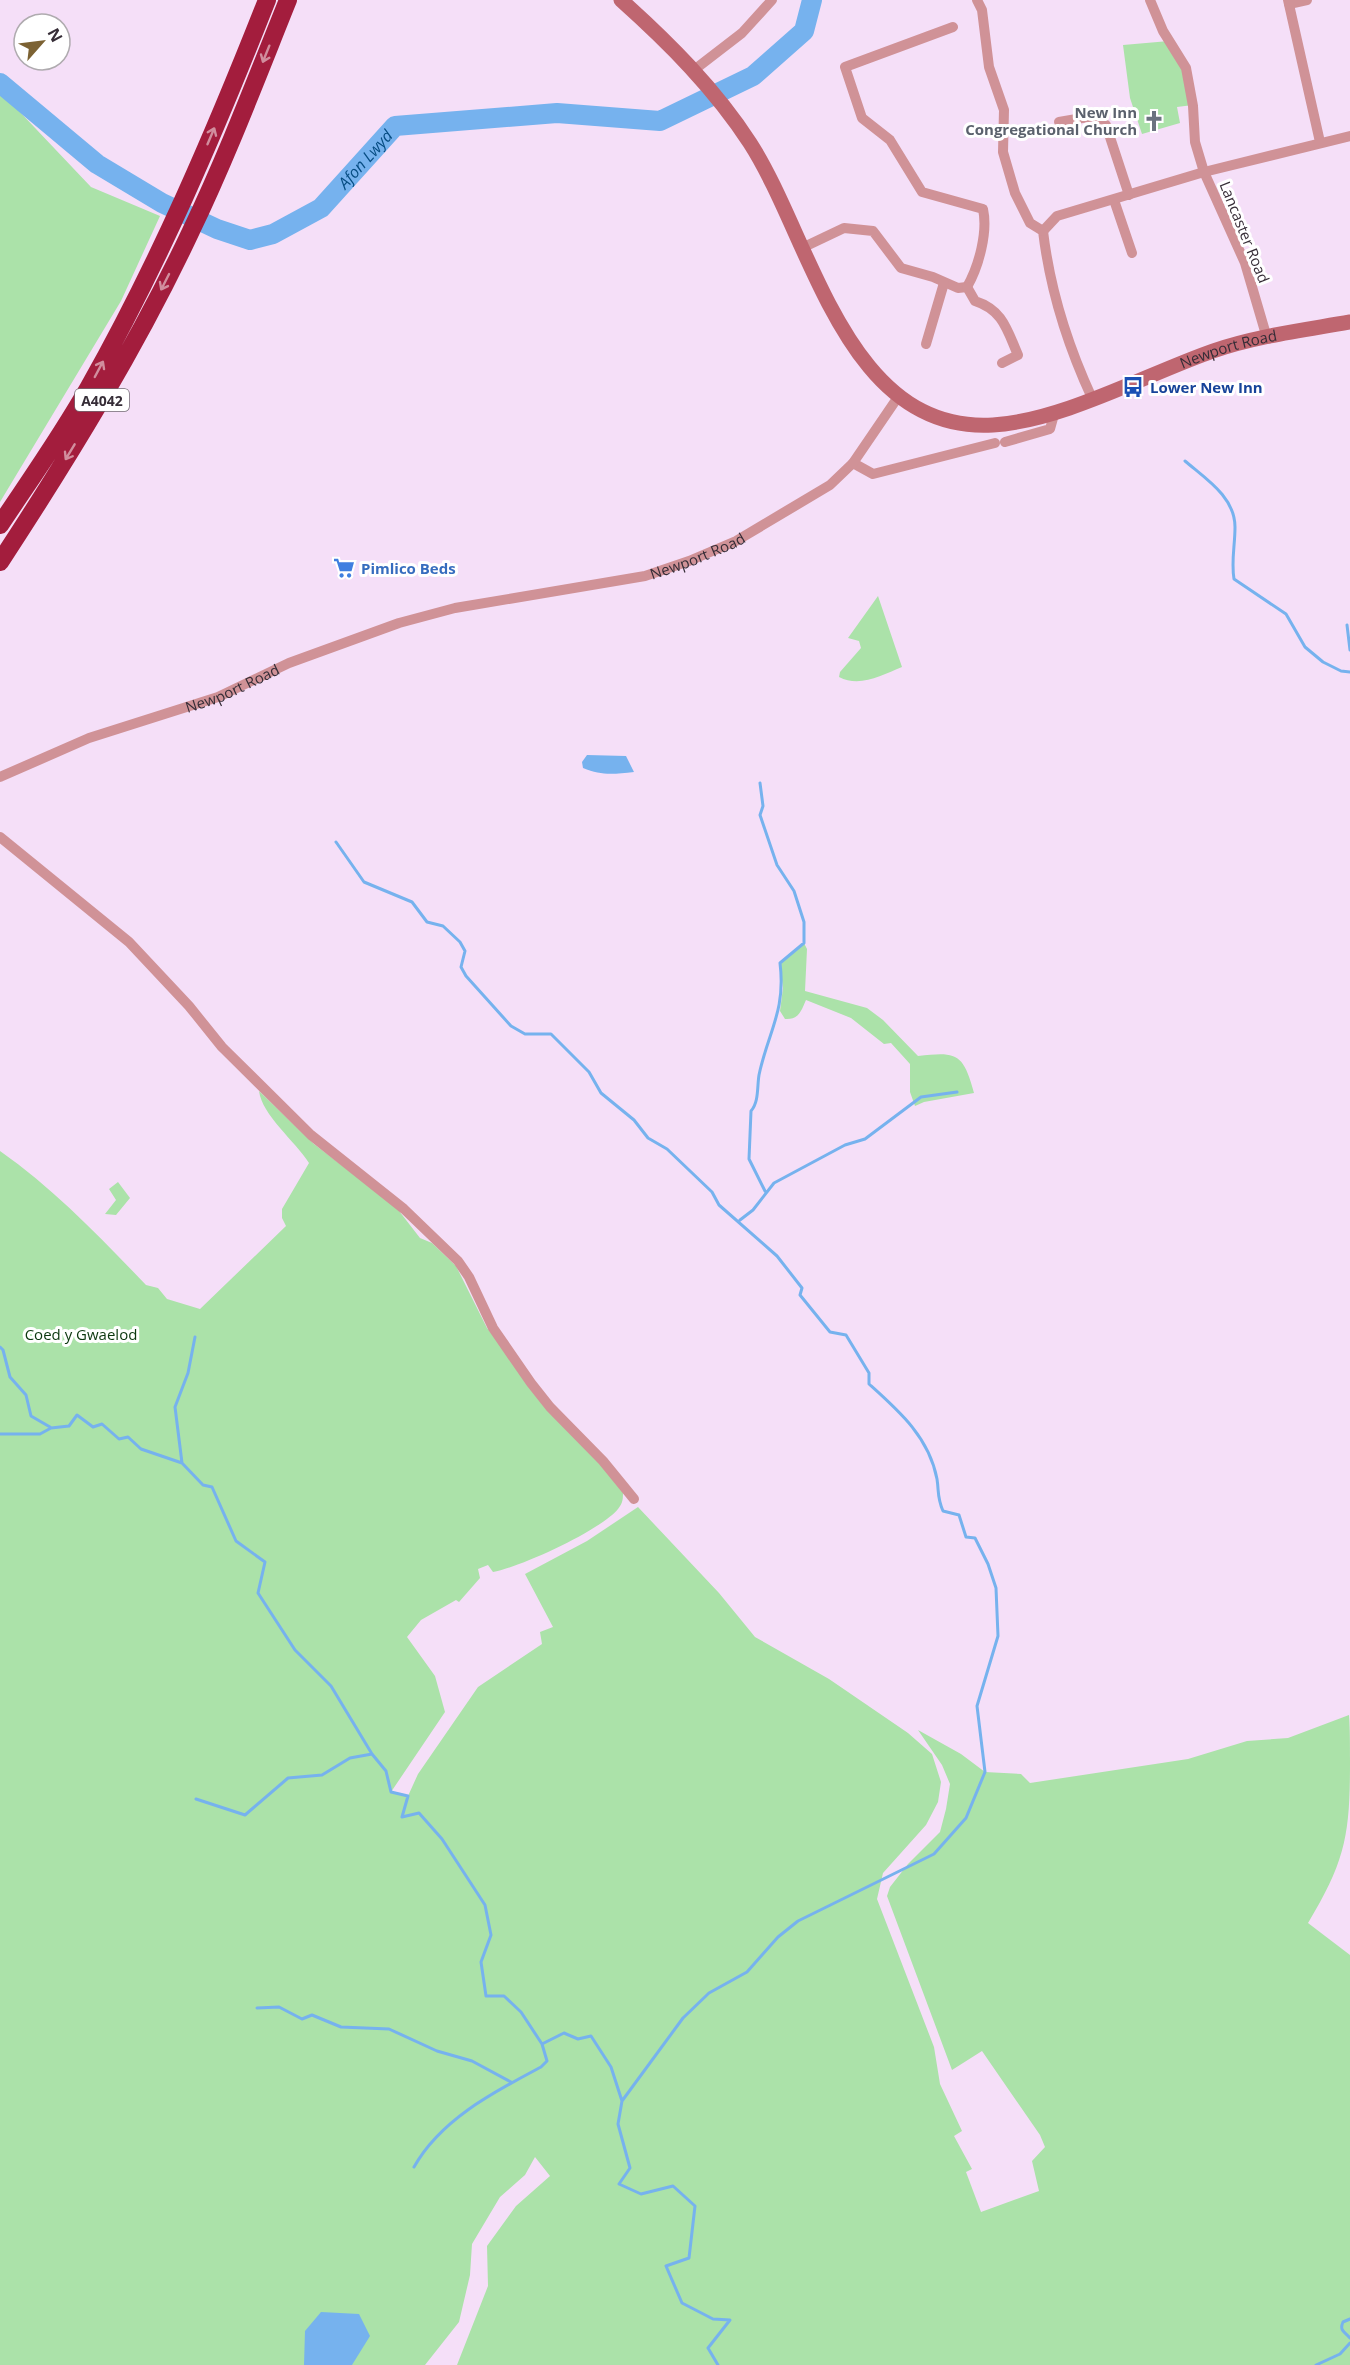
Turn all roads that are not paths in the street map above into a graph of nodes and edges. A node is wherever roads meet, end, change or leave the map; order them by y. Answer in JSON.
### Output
{"nodes":[{"id":1,"x":267,"y":0,"type":"edge"},
{"id":2,"x":288,"y":0,"type":"edge"},
{"id":3,"x":621,"y":0,"type":"edge"},
{"id":4,"x":772,"y":0,"type":"edge"},
{"id":5,"x":977,"y":0,"type":"edge"},
{"id":6,"x":1150,"y":0,"type":"edge"},
{"id":7,"x":1307,"y":0,"type":"edge"},
{"id":8,"x":1289,"y":2,"type":"edge"},
{"id":9,"x":953,"y":27,"type":"dead end"},
{"id":10,"x":694,"y":70,"type":"junction"},
{"id":11,"x":1059,"y":122,"type":"dead end"},
{"id":12,"x":1350,"y":136,"type":"edge"},
{"id":13,"x":1320,"y":142,"type":"junction"},
{"id":14,"x":1204,"y":172,"type":"junction"},
{"id":15,"x":1129,"y":195,"type":"junction"},
{"id":16,"x":1114,"y":200,"type":"junction"},
{"id":17,"x":1042,"y":231,"type":"junction"},
{"id":18,"x":804,"y":247,"type":"junction"},
{"id":19,"x":1132,"y":253,"type":"dead end"},
{"id":20,"x":944,"y":283,"type":"junction"},
{"id":21,"x":967,"y":287,"type":"junction"},
{"id":22,"x":1350,"y":322,"type":"edge"},
{"id":23,"x":1268,"y":338,"type":"junction"},
{"id":24,"x":926,"y":344,"type":"dead end"},
{"id":25,"x":1002,"y":363,"type":"dead end"},
{"id":26,"x":898,"y":397,"type":"junction"},
{"id":27,"x":1092,"y":398,"type":"junction"},
{"id":28,"x":1055,"y":411,"type":"junction"},
{"id":29,"x":853,"y":463,"type":"junction"},
{"id":30,"x":0,"y":525,"type":"edge"},
{"id":31,"x":0,"y":562,"type":"edge"},
{"id":32,"x":0,"y":777,"type":"edge"},
{"id":33,"x":0,"y":837,"type":"edge"},
{"id":34,"x":634,"y":1499,"type":"dead end"}],
"edges":[{"from":30,"to":1,"type":"highway","number":"A4042","one_way":true},
{"from":2,"to":31,"type":"highway","number":"A4042","one_way":true},
{"from":3,"to":10,"type":"street"},
{"from":4,"to":10,"type":"street"},
{"from":5,"to":17,"type":"street"},
{"from":6,"to":14,"type":"street","name":"Lancaster Road"},
{"from":7,"to":8,"type":"street"},
{"from":8,"to":13,"type":"street"},
{"from":9,"to":21,"type":"street"},
{"from":10,"to":18,"type":"street"},
{"from":11,"to":15,"type":"street"},
{"from":12,"to":13,"type":"street","name":"Lancaster Road"},
{"from":13,"to":14,"type":"street","name":"Lancaster Road"},
{"from":14,"to":15,"type":"street","name":"Lancaster Road"},
{"from":14,"to":23,"type":"street","name":"Lancaster Road"},
{"from":15,"to":16,"type":"street","name":"Lancaster Road"},
{"from":16,"to":17,"type":"street","name":"Lancaster Road"},
{"from":16,"to":19,"type":"street"},
{"from":17,"to":27,"type":"street"},
{"from":18,"to":20,"type":"street"},
{"from":18,"to":26,"type":"street"},
{"from":20,"to":21,"type":"street"},
{"from":20,"to":24,"type":"street"},
{"from":21,"to":25,"type":"street"},
{"from":22,"to":23,"type":"street","name":"Newport Road"},
{"from":23,"to":27,"type":"street","name":"Newport Road"},
{"from":26,"to":28,"type":"street","name":"Newport Road"},
{"from":26,"to":29,"type":"street","name":"Newport Road"},
{"from":27,"to":28,"type":"street","name":"Newport Road"},
{"from":28,"to":29,"type":"street"},
{"from":29,"to":32,"type":"street","name":"Newport Road"},
{"from":33,"to":34,"type":"street"}]}
